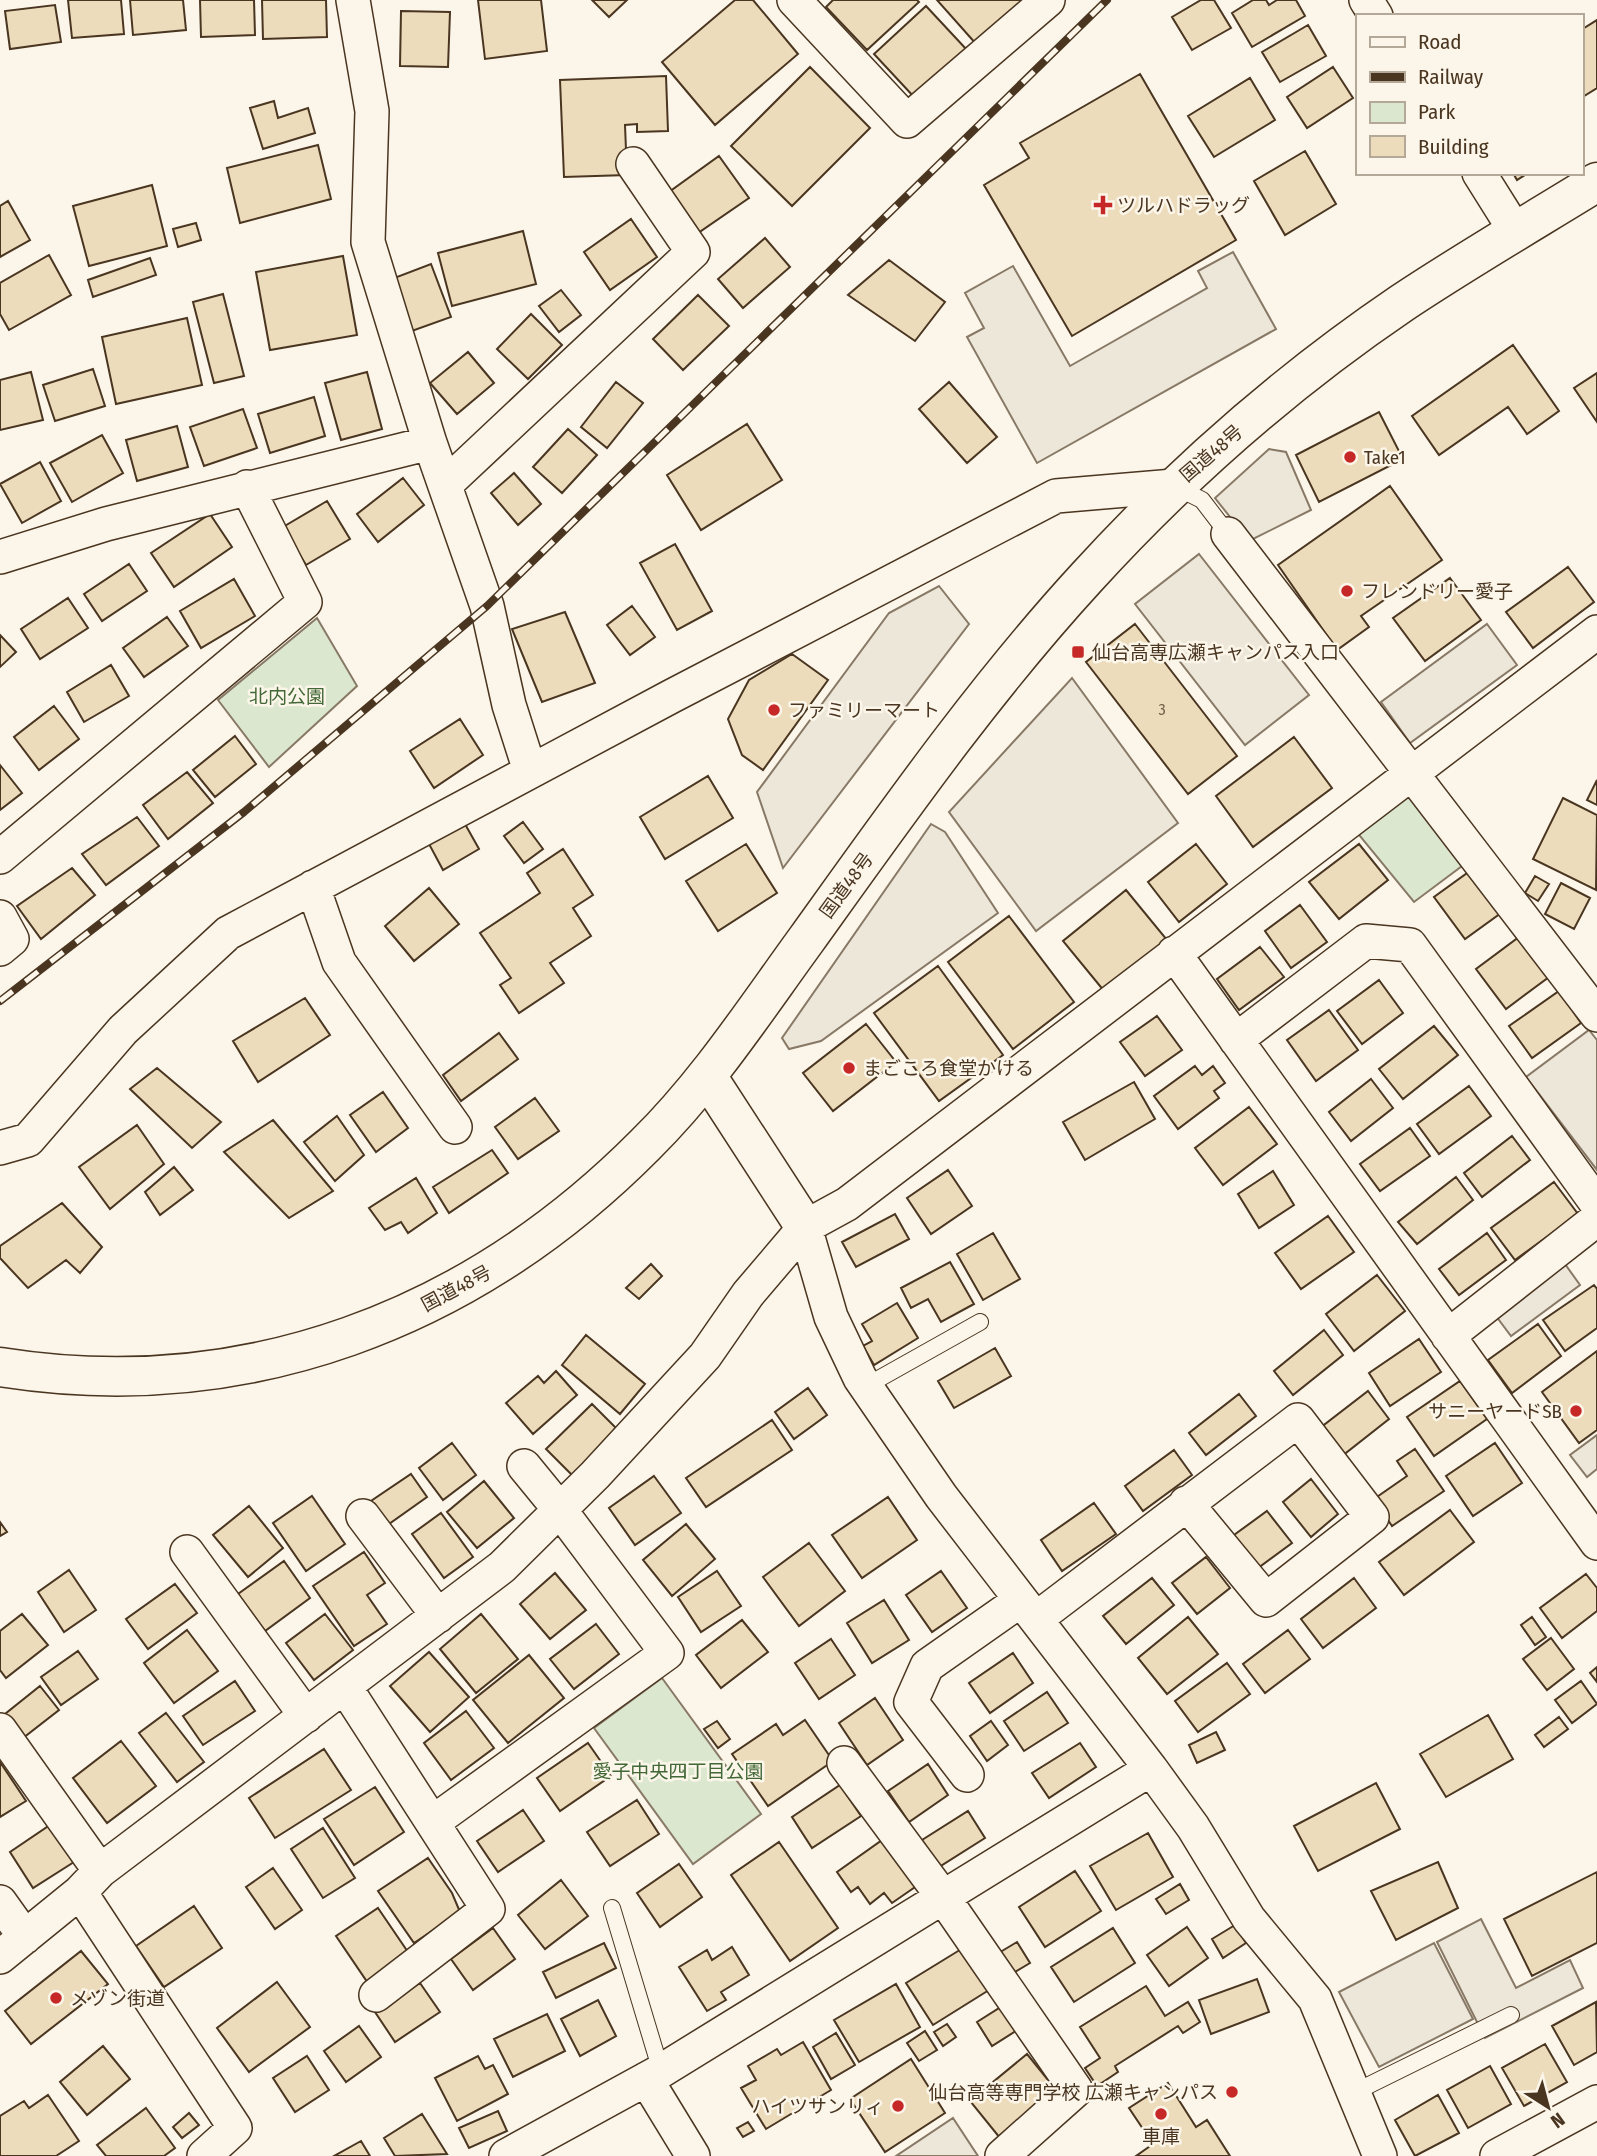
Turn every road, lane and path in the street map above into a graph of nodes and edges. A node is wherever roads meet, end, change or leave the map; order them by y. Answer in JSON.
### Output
{"nodes":[{"id":1,"x":353,"y":0,"type":"edge"},
{"id":2,"x":794,"y":0,"type":"edge"},
{"id":3,"x":1048,"y":0,"type":"edge"},
{"id":4,"x":633,"y":164,"type":"dead end"},
{"id":5,"x":1480,"y":175,"type":"edge"},
{"id":6,"x":1597,"y":182,"type":"edge"},
{"id":7,"x":1516,"y":232,"type":"junction"},
{"id":8,"x":430,"y":443,"type":"junction"},
{"id":9,"x":445,"y":485,"type":"junction"},
{"id":10,"x":1174,"y":486,"type":"junction"},
{"id":11,"x":247,"y":487,"type":"junction"},
{"id":12,"x":1228,"y":534,"type":"joint"},
{"id":13,"x":0,"y":557,"type":"edge"},
{"id":14,"x":1597,"y":632,"type":"edge"},
{"id":15,"x":530,"y":771,"type":"junction"},
{"id":16,"x":1412,"y":771,"type":"junction"},
{"id":17,"x":0,"y":857,"type":"edge"},
{"id":18,"x":313,"y":887,"type":"junction"},
{"id":19,"x":0,"y":917,"type":"edge"},
{"id":20,"x":0,"y":949,"type":"edge"},
{"id":21,"x":1174,"y":953,"type":"junction"},
{"id":22,"x":1597,"y":1015,"type":"edge"},
{"id":23,"x":1236,"y":1040,"type":"junction"},
{"id":24,"x":707,"y":1076,"type":"junction"},
{"id":25,"x":456,"y":1127,"type":"dead end"},
{"id":26,"x":0,"y":1148,"type":"edge"},
{"id":27,"x":1597,"y":1203,"type":"edge"},
{"id":28,"x":1597,"y":1219,"type":"edge"},
{"id":29,"x":805,"y":1227,"type":"junction"},
{"id":30,"x":980,"y":1322,"type":"dead end"},
{"id":31,"x":1448,"y":1336,"type":"junction"},
{"id":32,"x":0,"y":1367,"type":"edge"},
{"id":33,"x":866,"y":1386,"type":"junction"},
{"id":34,"x":524,"y":1466,"type":"dead end"},
{"id":35,"x":1186,"y":1503,"type":"junction"},
{"id":36,"x":1586,"y":1505,"type":"edge"},
{"id":37,"x":560,"y":1510,"type":"junction"},
{"id":38,"x":363,"y":1516,"type":"dead end"},
{"id":39,"x":1597,"y":1544,"type":"edge"},
{"id":40,"x":187,"y":1552,"type":"dead end"},
{"id":41,"x":1029,"y":1609,"type":"junction"},
{"id":42,"x":438,"y":1616,"type":"junction"},
{"id":43,"x":345,"y":1687,"type":"junction"},
{"id":44,"x":306,"y":1716,"type":"junction"},
{"id":45,"x":0,"y":1730,"type":"edge"},
{"id":46,"x":844,"y":1763,"type":"dead end"},
{"id":47,"x":1151,"y":1769,"type":"junction"},
{"id":48,"x":967,"y":1775,"type":"dead end"},
{"id":49,"x":433,"y":1822,"type":"junction"},
{"id":50,"x":90,"y":1881,"type":"junction"},
{"id":51,"x":943,"y":1897,"type":"junction"},
{"id":52,"x":0,"y":1902,"type":"edge"},
{"id":53,"x":612,"y":1908,"type":"dead end"},
{"id":54,"x":13,"y":1947,"type":"edge"},
{"id":55,"x":376,"y":1995,"type":"dead end"},
{"id":56,"x":1511,"y":2015,"type":"dead end"},
{"id":57,"x":653,"y":2075,"type":"junction"},
{"id":58,"x":1353,"y":2093,"type":"junction"},
{"id":59,"x":1597,"y":2102,"type":"edge"},
{"id":60,"x":204,"y":2156,"type":"edge"},
{"id":61,"x":506,"y":2156,"type":"edge"},
{"id":62,"x":693,"y":2156,"type":"edge"},
{"id":63,"x":1002,"y":2156,"type":"edge"},
{"id":64,"x":1380,"y":2156,"type":"edge"},
{"id":65,"x":1497,"y":2156,"type":"edge"}],
"edges":[{"from":1,"to":8,"type":"street"},
{"from":2,"to":3,"type":"street"},
{"from":4,"to":9,"type":"street"},
{"from":5,"to":7,"type":"street"},
{"from":6,"to":7,"type":"main road","name":"国道48号"},
{"from":7,"to":10,"type":"main road","name":"国道48号"},
{"from":8,"to":9,"type":"street"},
{"from":8,"to":11,"type":"street"},
{"from":9,"to":15,"type":"street"},
{"from":10,"to":12,"type":"lane"},
{"from":10,"to":15,"type":"street"},
{"from":10,"to":24,"type":"main road","name":"国道48号"},
{"from":11,"to":13,"type":"street"},
{"from":11,"to":17,"type":"street"},
{"from":12,"to":16,"type":"street"},
{"from":14,"to":16,"type":"street"},
{"from":15,"to":18,"type":"street"},
{"from":16,"to":21,"type":"street"},
{"from":16,"to":22,"type":"street"},
{"from":18,"to":25,"type":"street"},
{"from":18,"to":26,"type":"street"},
{"from":19,"to":20,"type":"street"},
{"from":21,"to":23,"type":"street"},
{"from":21,"to":29,"type":"street"},
{"from":23,"to":27,"type":"street"},
{"from":23,"to":31,"type":"street"},
{"from":24,"to":29,"type":"main road"},
{"from":24,"to":32,"type":"main road","name":"国道48号"},
{"from":28,"to":31,"type":"street"},
{"from":29,"to":33,"type":"street"},
{"from":29,"to":37,"type":"street"},
{"from":30,"to":33,"type":"lane"},
{"from":31,"to":36,"type":"street"},
{"from":33,"to":41,"type":"street"},
{"from":34,"to":37,"type":"street"},
{"from":35,"to":35,"type":"street"},
{"from":35,"to":41,"type":"street"},
{"from":36,"to":39,"type":"street"},
{"from":37,"to":42,"type":"street"},
{"from":37,"to":49,"type":"street"},
{"from":38,"to":42,"type":"street"},
{"from":40,"to":44,"type":"street"},
{"from":41,"to":47,"type":"street"},
{"from":41,"to":48,"type":"street"},
{"from":42,"to":43,"type":"street"},
{"from":43,"to":44,"type":"street"},
{"from":43,"to":49,"type":"street"},
{"from":44,"to":50,"type":"street"},
{"from":45,"to":50,"type":"street"},
{"from":46,"to":51,"type":"street"},
{"from":47,"to":51,"type":"street"},
{"from":47,"to":58,"type":"street"},
{"from":49,"to":55,"type":"street"},
{"from":50,"to":54,"type":"street"},
{"from":50,"to":60,"type":"street"},
{"from":51,"to":57,"type":"street"},
{"from":51,"to":63,"type":"street"},
{"from":52,"to":54,"type":"street"},
{"from":53,"to":57,"type":"lane"},
{"from":56,"to":58,"type":"lane"},
{"from":57,"to":61,"type":"street"},
{"from":57,"to":62,"type":"street"},
{"from":58,"to":64,"type":"street"},
{"from":59,"to":65,"type":"street"}]}
